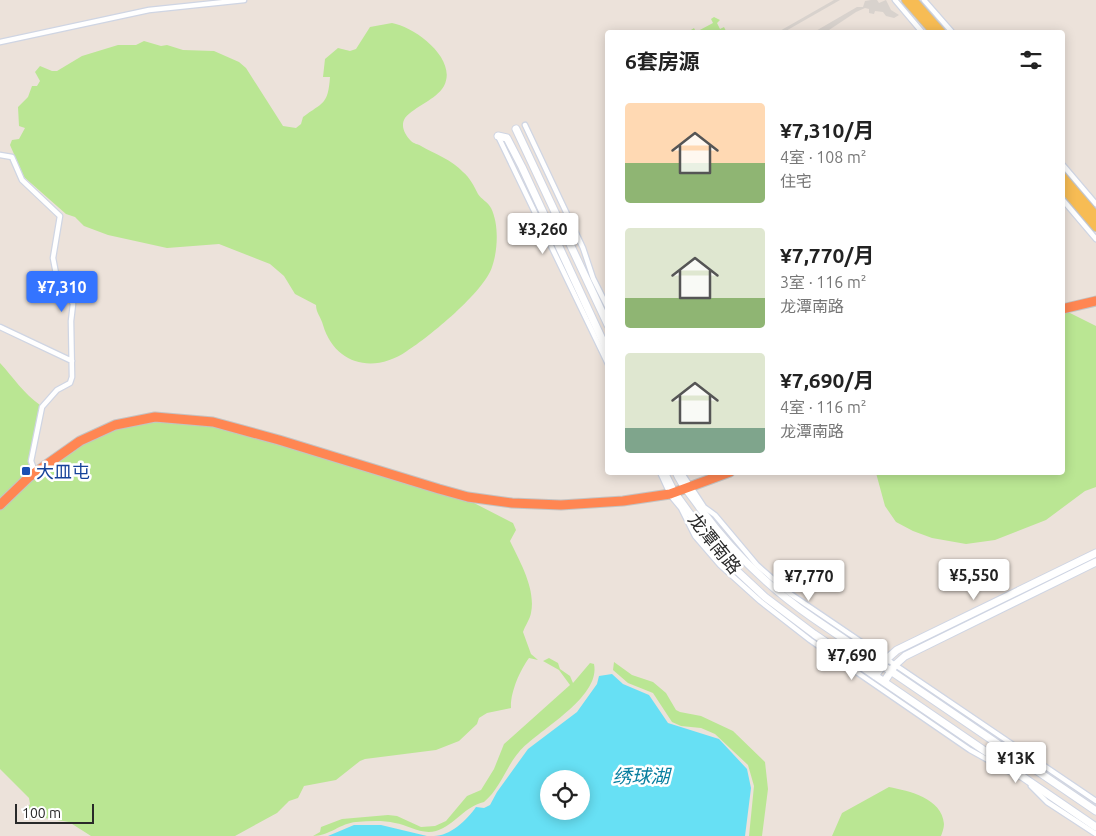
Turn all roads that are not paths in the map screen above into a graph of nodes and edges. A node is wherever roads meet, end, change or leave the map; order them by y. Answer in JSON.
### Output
{"nodes":[{"id":1,"x":244,"y":0,"type":"edge"},
{"id":2,"x":895,"y":0,"type":"edge"},
{"id":3,"x":906,"y":0,"type":"edge"},
{"id":4,"x":920,"y":2,"type":"edge"},
{"id":5,"x":920,"y":30,"type":"edge"},
{"id":6,"x":932,"y":30,"type":"edge"},
{"id":7,"x":940,"y":30,"type":"edge"},
{"id":8,"x":950,"y":30,"type":"edge"},
{"id":9,"x":0,"y":42,"type":"edge"},
{"id":10,"x":525,"y":125,"type":"dead end"},
{"id":11,"x":516,"y":129,"type":"dead end"},
{"id":12,"x":498,"y":136,"type":"joint"},
{"id":13,"x":0,"y":155,"type":"edge"},
{"id":14,"x":1065,"y":169,"type":"edge"},
{"id":15,"x":1065,"y":180,"type":"edge"},
{"id":16,"x":1065,"y":189,"type":"edge"},
{"id":17,"x":1065,"y":200,"type":"edge"},
{"id":18,"x":1088,"y":208,"type":"edge"},
{"id":19,"x":1096,"y":216,"type":"edge"},
{"id":20,"x":1096,"y":227,"type":"edge"},
{"id":21,"x":1096,"y":239,"type":"edge"},
{"id":22,"x":593,"y":278,"type":"junction"},
{"id":23,"x":588,"y":285,"type":"junction"},
{"id":24,"x":1096,"y":301,"type":"edge"},
{"id":25,"x":605,"y":302,"type":"edge"},
{"id":26,"x":1065,"y":308,"type":"edge"},
{"id":27,"x":605,"y":319,"type":"edge"},
{"id":28,"x":0,"y":327,"type":"edge"},
{"id":29,"x":605,"y":346,"type":"edge"},
{"id":30,"x":605,"y":358,"type":"edge"},
{"id":31,"x":72,"y":361,"type":"junction"},
{"id":32,"x":35,"y":472,"type":"junction"},
{"id":33,"x":662,"y":475,"type":"edge"},
{"id":34,"x":665,"y":475,"type":"edge"},
{"id":35,"x":678,"y":475,"type":"edge"},
{"id":36,"x":682,"y":475,"type":"edge"},
{"id":37,"x":721,"y":475,"type":"edge"},
{"id":38,"x":687,"y":487,"type":"junction"},
{"id":39,"x":672,"y":493,"type":"junction"},
{"id":40,"x":0,"y":505,"type":"edge"},
{"id":41,"x":712,"y":526,"type":"junction"},
{"id":42,"x":703,"y":532,"type":"junction"},
{"id":43,"x":713,"y":546,"type":"junction"},
{"id":44,"x":1096,"y":553,"type":"edge"},
{"id":45,"x":713,"y":558,"type":"junction"},
{"id":46,"x":1096,"y":562,"type":"edge"},
{"id":47,"x":884,"y":662,"type":"junction"},
{"id":48,"x":893,"y":668,"type":"junction"},
{"id":49,"x":875,"y":676,"type":"junction"},
{"id":50,"x":884,"y":682,"type":"junction"},
{"id":51,"x":983,"y":734,"type":"junction"},
{"id":52,"x":975,"y":744,"type":"junction"},
{"id":53,"x":1032,"y":784,"type":"junction"},
{"id":54,"x":1061,"y":786,"type":"junction"},
{"id":55,"x":1053,"y":797,"type":"junction"},
{"id":56,"x":1096,"y":801,"type":"edge"},
{"id":57,"x":1096,"y":811,"type":"edge"},
{"id":58,"x":1096,"y":827,"type":"edge"},
{"id":59,"x":1096,"y":834,"type":"edge"}],
"edges":[{"from":1,"to":9,"type":"street"},
{"from":2,"to":5,"type":"street"},
{"from":3,"to":6,"type":"main road"},
{"from":4,"to":7,"type":"main road"},
{"from":4,"to":8,"type":"street"},
{"from":10,"to":22,"type":"street"},
{"from":11,"to":23,"type":"main road"},
{"from":12,"to":29,"type":"main road"},
{"from":12,"to":30,"type":"street"},
{"from":13,"to":31,"type":"street"},
{"from":14,"to":18,"type":"street"},
{"from":15,"to":18,"type":"main road"},
{"from":16,"to":18,"type":"main road"},
{"from":17,"to":18,"type":"street"},
{"from":18,"to":19,"type":"main road"},
{"from":18,"to":20,"type":"main road"},
{"from":18,"to":21,"type":"street"},
{"from":22,"to":23,"type":"main road"},
{"from":22,"to":25,"type":"street"},
{"from":23,"to":27,"type":"main road"},
{"from":24,"to":26,"type":"highway"},
{"from":28,"to":31,"type":"street"},
{"from":31,"to":32,"type":"street"},
{"from":32,"to":39,"type":"highway"},
{"from":32,"to":40,"type":"highway"},
{"from":33,"to":39,"type":"street"},
{"from":34,"to":39,"type":"main road","name":"龙潭南路"},
{"from":35,"to":38,"type":"main road","name":"龙潭南路"},
{"from":36,"to":38,"type":"street"},
{"from":37,"to":38,"type":"highway"},
{"from":38,"to":39,"type":"highway"},
{"from":38,"to":41,"type":"main road","name":"龙潭南路"},
{"from":38,"to":47,"type":"street"},
{"from":39,"to":42,"type":"main road","name":"龙潭南路"},
{"from":39,"to":45,"type":"street"},
{"from":41,"to":42,"type":"main road"},
{"from":41,"to":47,"type":"main road","name":"龙潭南路"},
{"from":42,"to":43,"type":"main road","name":"龙潭南路"},
{"from":43,"to":45,"type":"main road"},
{"from":43,"to":49,"type":"main road","name":"龙潭南路"},
{"from":44,"to":47,"type":"main road"},
{"from":45,"to":53,"type":"street"},
{"from":46,"to":48,"type":"main road"},
{"from":47,"to":48,"type":"main road","name":"龙潭南路"},
{"from":47,"to":49,"type":"main road"},
{"from":48,"to":50,"type":"main road"},
{"from":48,"to":51,"type":"main road","name":"龙潭南路"},
{"from":48,"to":56,"type":"street"},
{"from":49,"to":50,"type":"main road","name":"龙潭南路"},
{"from":50,"to":52,"type":"main road","name":"龙潭南路"},
{"from":51,"to":52,"type":"main road"},
{"from":51,"to":54,"type":"main road","name":"龙潭南路"},
{"from":52,"to":53,"type":"main road","name":"龙潭南路"},
{"from":53,"to":55,"type":"main road","name":"龙潭南路"},
{"from":53,"to":59,"type":"street"},
{"from":54,"to":55,"type":"main road"},
{"from":54,"to":57,"type":"main road","name":"龙潭南路"},
{"from":55,"to":58,"type":"main road","name":"龙潭南路"}]}
